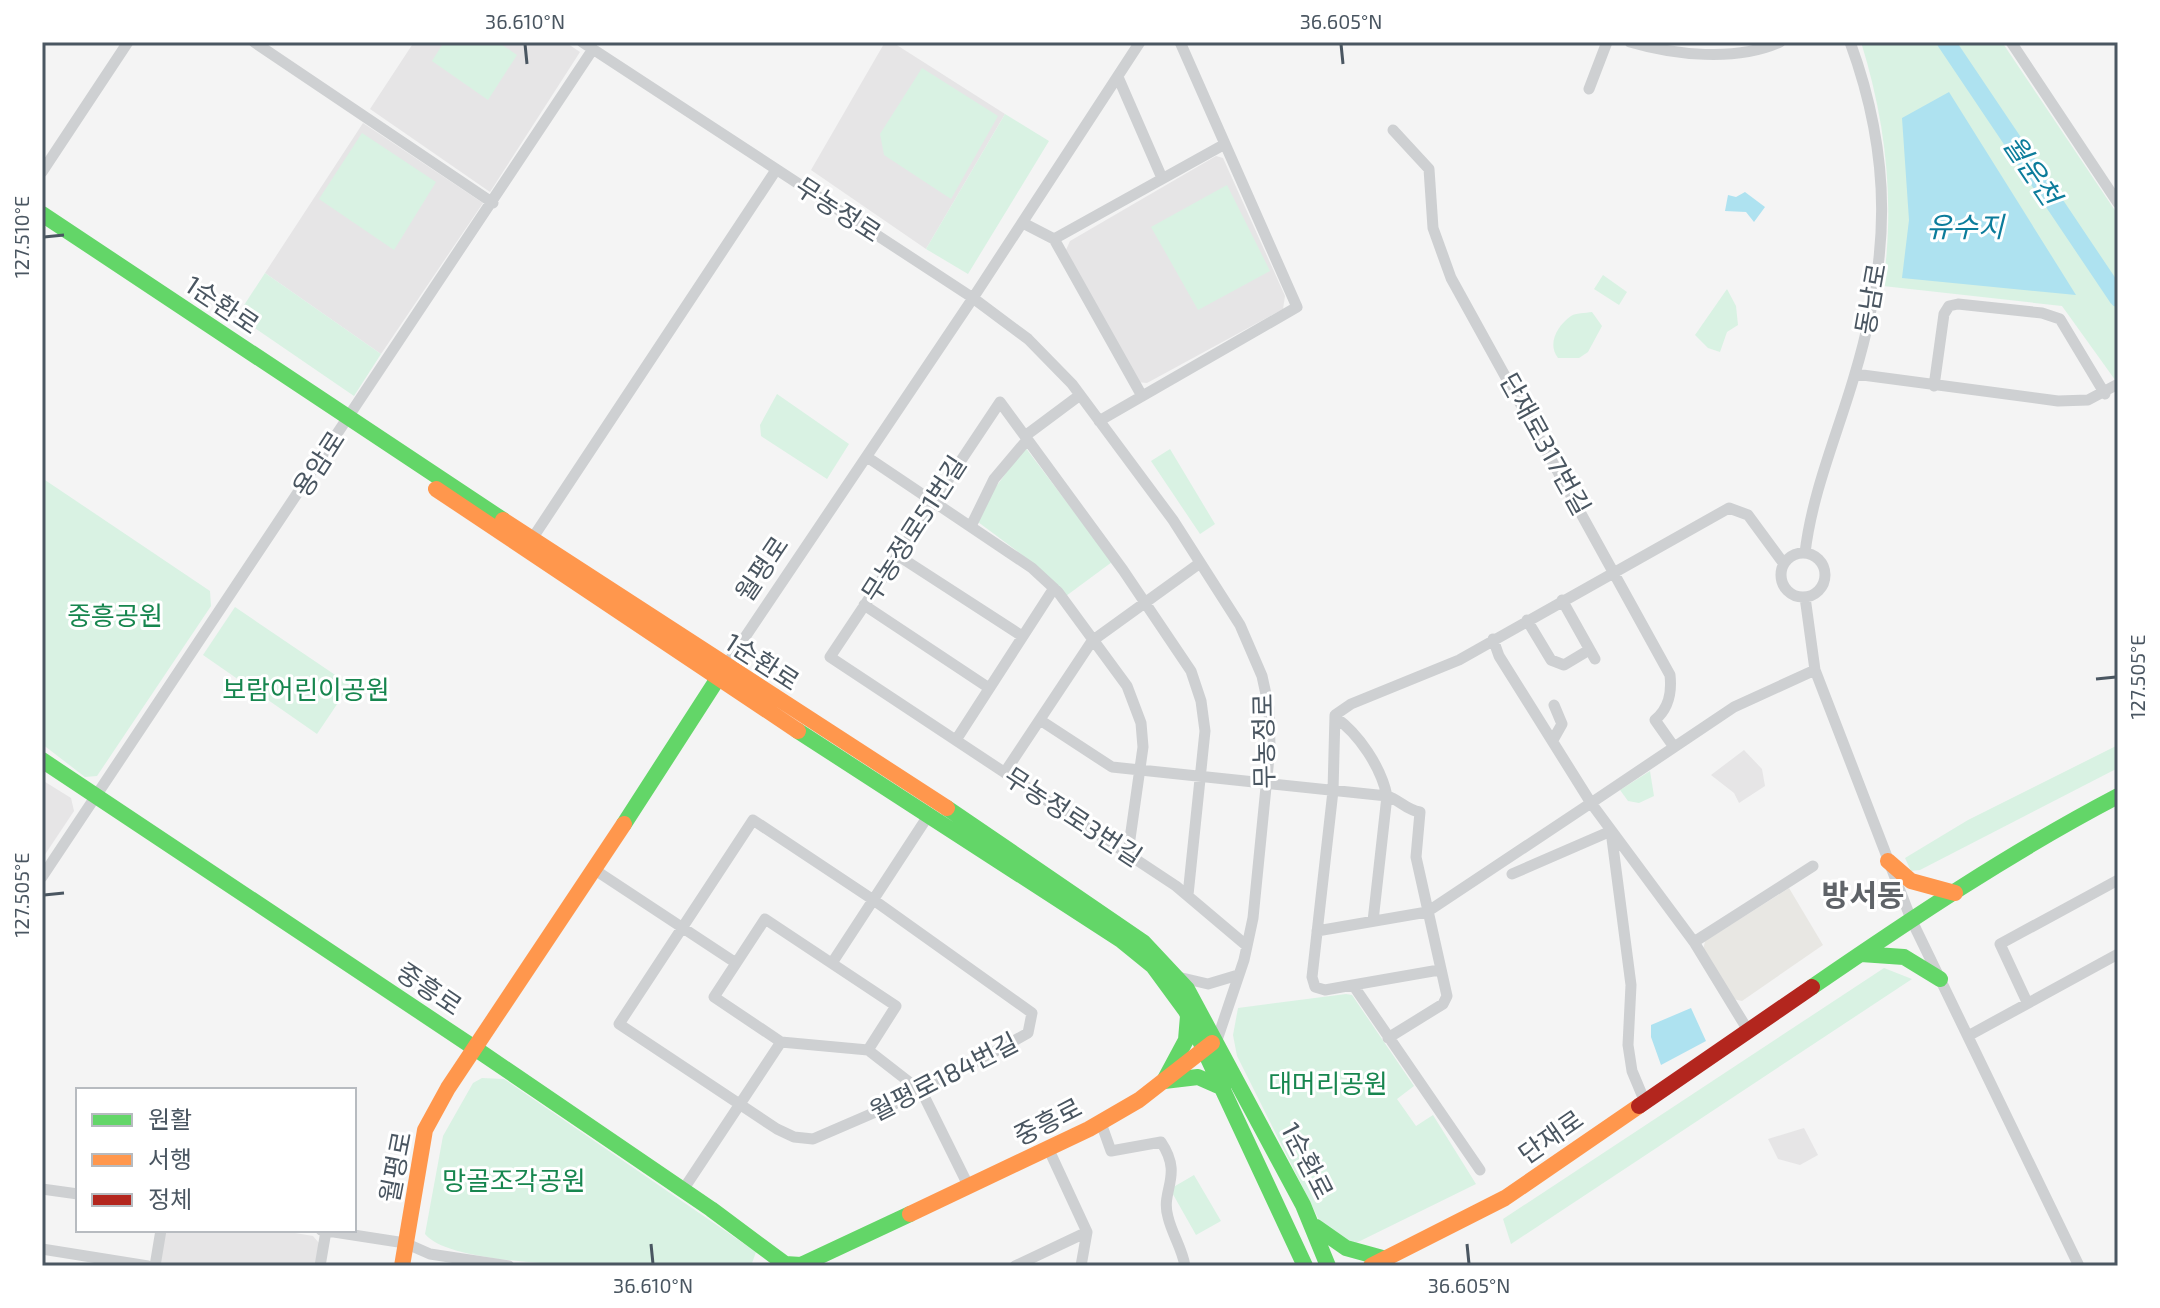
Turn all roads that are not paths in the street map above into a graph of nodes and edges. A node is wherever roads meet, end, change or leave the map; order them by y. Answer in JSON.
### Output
{"nodes":[{"id":1,"x":128,"y":42,"type":"edge"},
{"id":2,"x":254,"y":42,"type":"edge"},
{"id":3,"x":582,"y":42,"type":"edge"},
{"id":4,"x":1140,"y":42,"type":"edge"},
{"id":5,"x":1180,"y":42,"type":"edge"},
{"id":6,"x":1607,"y":42,"type":"edge"},
{"id":7,"x":1630,"y":42,"type":"edge"},
{"id":8,"x":1780,"y":42,"type":"edge"},
{"id":9,"x":1850,"y":42,"type":"edge"},
{"id":10,"x":2011,"y":42,"type":"edge"},
{"id":11,"x":1762,"y":46,"type":"edge"},
{"id":12,"x":593,"y":49,"type":"junction"},
{"id":13,"x":1118,"y":77,"type":"junction"},
{"id":14,"x":1589,"y":89,"type":"dead end"},
{"id":15,"x":1393,"y":130,"type":"dead end"},
{"id":16,"x":1225,"y":144,"type":"junction"},
{"id":17,"x":776,"y":170,"type":"junction"},
{"id":18,"x":42,"y":172,"type":"edge"},
{"id":19,"x":1162,"y":178,"type":"junction"},
{"id":20,"x":493,"y":203,"type":"junction"},
{"id":21,"x":2118,"y":203,"type":"edge"},
{"id":22,"x":42,"y":214,"type":"edge"},
{"id":23,"x":1023,"y":223,"type":"junction"},
{"id":24,"x":42,"y":226,"type":"edge"},
{"id":25,"x":1054,"y":239,"type":"junction"},
{"id":26,"x":973,"y":298,"type":"junction"},
{"id":27,"x":1855,"y":374,"type":"junction"},
{"id":28,"x":2118,"y":384,"type":"edge"},
{"id":29,"x":1934,"y":386,"type":"junction"},
{"id":30,"x":2105,"y":394,"type":"junction"},
{"id":31,"x":1080,"y":395,"type":"junction"},
{"id":32,"x":1142,"y":396,"type":"junction"},
{"id":33,"x":1099,"y":421,"type":"junction"},
{"id":34,"x":346,"y":422,"type":"junction"},
{"id":35,"x":1026,"y":438,"type":"junction"},
{"id":36,"x":867,"y":457,"type":"junction"},
{"id":37,"x":932,"y":500,"type":"junction"},
{"id":38,"x":971,"y":526,"type":"junction"},
{"id":39,"x":532,"y":539,"type":"junction"},
{"id":40,"x":1805,"y":553,"type":"junction"},
{"id":41,"x":897,"y":555,"type":"junction"},
{"id":42,"x":1200,"y":563,"type":"junction"},
{"id":43,"x":1784,"y":564,"type":"junction"},
{"id":44,"x":1615,"y":570,"type":"junction"},
{"id":45,"x":1054,"y":588,"type":"junction"},
{"id":46,"x":1805,"y":597,"type":"junction"},
{"id":47,"x":1562,"y":600,"type":"junction"},
{"id":48,"x":1145,"y":604,"type":"junction"},
{"id":49,"x":864,"y":605,"type":"junction"},
{"id":50,"x":1527,"y":620,"type":"junction"},
{"id":51,"x":1022,"y":636,"type":"junction"},
{"id":52,"x":1493,"y":639,"type":"junction"},
{"id":53,"x":1092,"y":641,"type":"junction"},
{"id":54,"x":830,"y":657,"type":"joint"},
{"id":55,"x":1815,"y":670,"type":"junction"},
{"id":56,"x":721,"y":673,"type":"junction"},
{"id":57,"x":989,"y":688,"type":"junction"},
{"id":58,"x":1554,"y":705,"type":"dead end"},
{"id":59,"x":1335,"y":717,"type":"junction"},
{"id":60,"x":1040,"y":720,"type":"junction"},
{"id":61,"x":956,"y":740,"type":"junction"},
{"id":62,"x":1553,"y":740,"type":"junction"},
{"id":63,"x":1674,"y":747,"type":"junction"},
{"id":64,"x":42,"y":760,"type":"edge"},
{"id":65,"x":1139,"y":770,"type":"junction"},
{"id":66,"x":1005,"y":772,"type":"junction"},
{"id":67,"x":1203,"y":778,"type":"junction"},
{"id":68,"x":1266,"y":785,"type":"junction"},
{"id":69,"x":1333,"y":791,"type":"junction"},
{"id":70,"x":1387,"y":796,"type":"junction"},
{"id":71,"x":2118,"y":796,"type":"edge"},
{"id":72,"x":96,"y":797,"type":"junction"},
{"id":73,"x":1591,"y":803,"type":"junction"},
{"id":74,"x":928,"y":816,"type":"junction"},
{"id":75,"x":1611,"y":831,"type":"junction"},
{"id":76,"x":1128,"y":853,"type":"junction"},
{"id":77,"x":1888,"y":861,"type":"junction"},
{"id":78,"x":1813,"y":866,"type":"dead end"},
{"id":79,"x":595,"y":870,"type":"junction"},
{"id":80,"x":1512,"y":874,"type":"dead end"},
{"id":81,"x":42,"y":877,"type":"edge"},
{"id":82,"x":2118,"y":880,"type":"edge"},
{"id":83,"x":1955,"y":893,"type":"junction"},
{"id":84,"x":1188,"y":895,"type":"junction"},
{"id":85,"x":875,"y":901,"type":"junction"},
{"id":86,"x":1427,"y":912,"type":"junction"},
{"id":87,"x":1911,"y":919,"type":"junction"},
{"id":88,"x":1373,"y":921,"type":"junction"},
{"id":89,"x":682,"y":928,"type":"junction"},
{"id":90,"x":1317,"y":931,"type":"junction"},
{"id":91,"x":1694,"y":942,"type":"junction"},
{"id":92,"x":1247,"y":946,"type":"junction"},
{"id":93,"x":1861,"y":954,"type":"junction"},
{"id":94,"x":2118,"y":954,"type":"edge"},
{"id":95,"x":736,"y":963,"type":"junction"},
{"id":96,"x":832,"y":963,"type":"junction"},
{"id":97,"x":1439,"y":970,"type":"junction"},
{"id":98,"x":1238,"y":975,"type":"junction"},
{"id":99,"x":1178,"y":977,"type":"junction"},
{"id":100,"x":1940,"y":979,"type":"junction"},
{"id":101,"x":1353,"y":985,"type":"junction"},
{"id":102,"x":2027,"y":1002,"type":"junction"},
{"id":103,"x":1186,"y":1011,"type":"junction"},
{"id":104,"x":1749,"y":1032,"type":"junction"},
{"id":105,"x":1968,"y":1036,"type":"junction"},
{"id":106,"x":1388,"y":1038,"type":"junction"},
{"id":107,"x":781,"y":1042,"type":"junction"},
{"id":108,"x":1211,"y":1044,"type":"junction"},
{"id":109,"x":476,"y":1049,"type":"junction"},
{"id":110,"x":868,"y":1050,"type":"junction"},
{"id":111,"x":1164,"y":1081,"type":"junction"},
{"id":112,"x":1223,"y":1088,"type":"junction"},
{"id":113,"x":922,"y":1092,"type":"junction"},
{"id":114,"x":1645,"y":1102,"type":"junction"},
{"id":115,"x":738,"y":1105,"type":"junction"},
{"id":116,"x":1101,"y":1123,"type":"junction"},
{"id":117,"x":1049,"y":1150,"type":"junction"},
{"id":118,"x":1480,"y":1170,"type":"dead end"},
{"id":119,"x":969,"y":1187,"type":"junction"},
{"id":120,"x":42,"y":1189,"type":"edge"},
{"id":121,"x":683,"y":1190,"type":"junction"},
{"id":122,"x":76,"y":1194,"type":"edge"},
{"id":123,"x":1311,"y":1222,"type":"junction"},
{"id":124,"x":161,"y":1232,"type":"edge"},
{"id":125,"x":324,"y":1232,"type":"edge"},
{"id":126,"x":336,"y":1232,"type":"edge"},
{"id":127,"x":1087,"y":1232,"type":"junction"},
{"id":128,"x":1293,"y":1235,"type":"junction"},
{"id":129,"x":405,"y":1243,"type":"junction"},
{"id":130,"x":42,"y":1249,"type":"edge"},
{"id":131,"x":1378,"y":1263,"type":"edge"},
{"id":132,"x":484,"y":1264,"type":"edge"},
{"id":133,"x":792,"y":1265,"type":"edge"},
{"id":134,"x":148,"y":1266,"type":"edge"},
{"id":135,"x":155,"y":1266,"type":"edge"},
{"id":136,"x":320,"y":1266,"type":"edge"},
{"id":137,"x":402,"y":1266,"type":"edge"},
{"id":138,"x":509,"y":1266,"type":"edge"},
{"id":139,"x":1015,"y":1266,"type":"edge"},
{"id":140,"x":1081,"y":1266,"type":"edge"},
{"id":141,"x":1185,"y":1266,"type":"edge"},
{"id":142,"x":1296,"y":1266,"type":"edge"},
{"id":143,"x":1305,"y":1266,"type":"edge"},
{"id":144,"x":1328,"y":1266,"type":"edge"},
{"id":145,"x":2079,"y":1266,"type":"edge"}],
"edges":[{"from":1,"to":18,"type":"street"},
{"from":2,"to":20,"type":"street"},
{"from":3,"to":12,"type":"street","name":"무농정로"},
{"from":4,"to":13,"type":"street","name":"월평로"},
{"from":5,"to":16,"type":"street"},
{"from":6,"to":14,"type":"street"},
{"from":7,"to":11,"type":"street"},
{"from":8,"to":11,"type":"street"},
{"from":9,"to":27,"type":"street","name":"동남로"},
{"from":10,"to":21,"type":"street"},
{"from":12,"to":17,"type":"street","name":"무농정로"},
{"from":12,"to":20,"type":"street","name":"용암로"},
{"from":13,"to":19,"type":"street"},
{"from":13,"to":23,"type":"street","name":"월평로"},
{"from":15,"to":44,"type":"street","name":"단재로317번길"},
{"from":16,"to":19,"type":"street"},
{"from":16,"to":32,"type":"street"},
{"from":17,"to":26,"type":"street","name":"무농정로"},
{"from":17,"to":39,"type":"street"},
{"from":19,"to":25,"type":"street"},
{"from":20,"to":34,"type":"street","name":"용암로"},
{"from":22,"to":34,"type":"street","name":"1순환로"},
{"from":23,"to":25,"type":"street"},
{"from":23,"to":26,"type":"street","name":"월평로"},
{"from":24,"to":34,"type":"street","name":"1순환로"},
{"from":25,"to":32,"type":"street"},
{"from":26,"to":31,"type":"street","name":"무농정로"},
{"from":26,"to":36,"type":"street","name":"월평로"},
{"from":27,"to":29,"type":"street"},
{"from":27,"to":40,"type":"street","name":"동남로"},
{"from":28,"to":30,"type":"street"},
{"from":29,"to":30,"type":"street"},
{"from":29,"to":30,"type":"street"},
{"from":31,"to":33,"type":"street","name":"무농정로"},
{"from":31,"to":35,"type":"street"},
{"from":32,"to":33,"type":"street"},
{"from":33,"to":42,"type":"street","name":"무농정로"},
{"from":34,"to":39,"type":"street","name":"1순환로"},
{"from":34,"to":56,"type":"street","name":"1순환로"},
{"from":34,"to":72,"type":"street","name":"용암로"},
{"from":35,"to":37,"type":"street","name":"무농정로51번길"},
{"from":35,"to":38,"type":"street"},
{"from":35,"to":48,"type":"street"},
{"from":36,"to":37,"type":"street"},
{"from":36,"to":56,"type":"street","name":"월평로"},
{"from":37,"to":38,"type":"street"},
{"from":37,"to":41,"type":"street","name":"무농정로51번길"},
{"from":38,"to":45,"type":"street"},
{"from":39,"to":56,"type":"street","name":"1순환로"},
{"from":40,"to":43,"type":"street"},
{"from":40,"to":46,"type":"street"},
{"from":41,"to":49,"type":"street","name":"무농정로51번길"},
{"from":41,"to":51,"type":"street"},
{"from":42,"to":48,"type":"street"},
{"from":42,"to":68,"type":"street","name":"무농정로"},
{"from":43,"to":44,"type":"street"},
{"from":43,"to":46,"type":"street"},
{"from":44,"to":47,"type":"street"},
{"from":44,"to":63,"type":"street","name":"단재로317번길"},
{"from":45,"to":51,"type":"street"},
{"from":45,"to":53,"type":"street"},
{"from":46,"to":55,"type":"street"},
{"from":47,"to":50,"type":"street"},
{"from":47,"to":50,"type":"street"},
{"from":48,"to":53,"type":"street"},
{"from":48,"to":67,"type":"street"},
{"from":49,"to":54,"type":"street","name":"무농정로51번길"},
{"from":49,"to":57,"type":"street"},
{"from":50,"to":52,"type":"street"},
{"from":51,"to":57,"type":"street"},
{"from":52,"to":59,"type":"street"},
{"from":52,"to":62,"type":"street"},
{"from":53,"to":60,"type":"street"},
{"from":53,"to":65,"type":"street"},
{"from":54,"to":61,"type":"street","name":"무농정로3번길"},
{"from":55,"to":63,"type":"street"},
{"from":55,"to":77,"type":"street"},
{"from":56,"to":74,"type":"street","name":"1순환로"},
{"from":56,"to":79,"type":"street","name":"월평로"},
{"from":56,"to":99,"type":"street","name":"1순환로"},
{"from":57,"to":61,"type":"street"},
{"from":58,"to":62,"type":"street"},
{"from":59,"to":69,"type":"street"},
{"from":59,"to":70,"type":"street"},
{"from":60,"to":65,"type":"street"},
{"from":60,"to":66,"type":"street"},
{"from":61,"to":66,"type":"street","name":"무농정로3번길"},
{"from":62,"to":73,"type":"street"},
{"from":63,"to":73,"type":"street"},
{"from":64,"to":72,"type":"street","name":"중흥로"},
{"from":65,"to":67,"type":"street"},
{"from":65,"to":76,"type":"street"},
{"from":66,"to":76,"type":"street","name":"무농정로3번길"},
{"from":67,"to":68,"type":"street"},
{"from":67,"to":84,"type":"street"},
{"from":68,"to":69,"type":"street"},
{"from":68,"to":92,"type":"street","name":"무농정로"},
{"from":69,"to":70,"type":"street"},
{"from":69,"to":90,"type":"street"},
{"from":70,"to":86,"type":"street"},
{"from":70,"to":88,"type":"street"},
{"from":71,"to":83,"type":"street","name":"단재로"},
{"from":72,"to":81,"type":"street","name":"용암로"},
{"from":72,"to":109,"type":"street","name":"중흥로"},
{"from":73,"to":75,"type":"street"},
{"from":73,"to":86,"type":"street"},
{"from":74,"to":85,"type":"street"},
{"from":74,"to":103,"type":"street","name":"1순환로"},
{"from":75,"to":80,"type":"street"},
{"from":75,"to":91,"type":"street"},
{"from":75,"to":114,"type":"street"},
{"from":76,"to":84,"type":"street","name":"무농정로3번길"},
{"from":77,"to":83,"type":"street"},
{"from":77,"to":87,"type":"street"},
{"from":78,"to":91,"type":"street"},
{"from":79,"to":89,"type":"street"},
{"from":79,"to":109,"type":"street","name":"월평로"},
{"from":82,"to":102,"type":"street"},
{"from":83,"to":87,"type":"street","name":"단재로"},
{"from":84,"to":92,"type":"street","name":"무농정로3번길"},
{"from":85,"to":89,"type":"street","name":"월평로184번길"},
{"from":85,"to":96,"type":"street"},
{"from":85,"to":113,"type":"street","name":"월평로184번길"},
{"from":86,"to":88,"type":"street"},
{"from":86,"to":97,"type":"street"},
{"from":87,"to":93,"type":"street","name":"단재로"},
{"from":87,"to":100,"type":"street"},
{"from":88,"to":90,"type":"street"},
{"from":89,"to":95,"type":"street"},
{"from":89,"to":115,"type":"street","name":"월평로184번길"},
{"from":90,"to":101,"type":"street"},
{"from":91,"to":104,"type":"street"},
{"from":92,"to":98,"type":"street","name":"무농정로"},
{"from":93,"to":100,"type":"street"},
{"from":93,"to":104,"type":"street","name":"단재로"},
{"from":94,"to":102,"type":"street"},
{"from":95,"to":96,"type":"street"},
{"from":95,"to":107,"type":"street"},
{"from":96,"to":110,"type":"street"},
{"from":97,"to":101,"type":"street"},
{"from":97,"to":106,"type":"street"},
{"from":98,"to":99,"type":"street"},
{"from":98,"to":108,"type":"street","name":"무농정로"},
{"from":99,"to":108,"type":"street","name":"1순환로"},
{"from":100,"to":105,"type":"street"},
{"from":101,"to":106,"type":"street"},
{"from":102,"to":105,"type":"street"},
{"from":103,"to":108,"type":"street","name":"1순환로"},
{"from":103,"to":111,"type":"street"},
{"from":104,"to":114,"type":"street","name":"단재로"},
{"from":105,"to":145,"type":"street"},
{"from":106,"to":118,"type":"street"},
{"from":107,"to":110,"type":"street"},
{"from":107,"to":115,"type":"street"},
{"from":108,"to":111,"type":"street","name":"중흥로"},
{"from":108,"to":112,"type":"street","name":"1순환로"},
{"from":108,"to":123,"type":"street","name":"1순환로"},
{"from":109,"to":121,"type":"street","name":"중흥로"},
{"from":109,"to":129,"type":"street","name":"월평로"},
{"from":110,"to":113,"type":"street"},
{"from":111,"to":112,"type":"street"},
{"from":111,"to":116,"type":"street","name":"중흥로"},
{"from":112,"to":128,"type":"street","name":"1순환로"},
{"from":113,"to":115,"type":"street","name":"월평로184번길"},
{"from":113,"to":119,"type":"street"},
{"from":114,"to":131,"type":"street","name":"단재로"},
{"from":115,"to":121,"type":"street"},
{"from":116,"to":117,"type":"street","name":"중흥로"},
{"from":116,"to":141,"type":"street"},
{"from":117,"to":119,"type":"street","name":"중흥로"},
{"from":117,"to":127,"type":"street"},
{"from":119,"to":133,"type":"street","name":"중흥로"},
{"from":120,"to":122,"type":"street"},
{"from":121,"to":133,"type":"street","name":"중흥로"},
{"from":123,"to":131,"type":"street"},
{"from":123,"to":144,"type":"street","name":"1순환로"},
{"from":124,"to":135,"type":"street"},
{"from":125,"to":136,"type":"street"},
{"from":126,"to":129,"type":"street"},
{"from":127,"to":139,"type":"street"},
{"from":127,"to":140,"type":"street"},
{"from":128,"to":142,"type":"street"},
{"from":128,"to":143,"type":"street","name":"1순환로"},
{"from":129,"to":132,"type":"street"},
{"from":129,"to":137,"type":"street","name":"월평로"},
{"from":130,"to":134,"type":"street"},
{"from":132,"to":138,"type":"street"}]}
